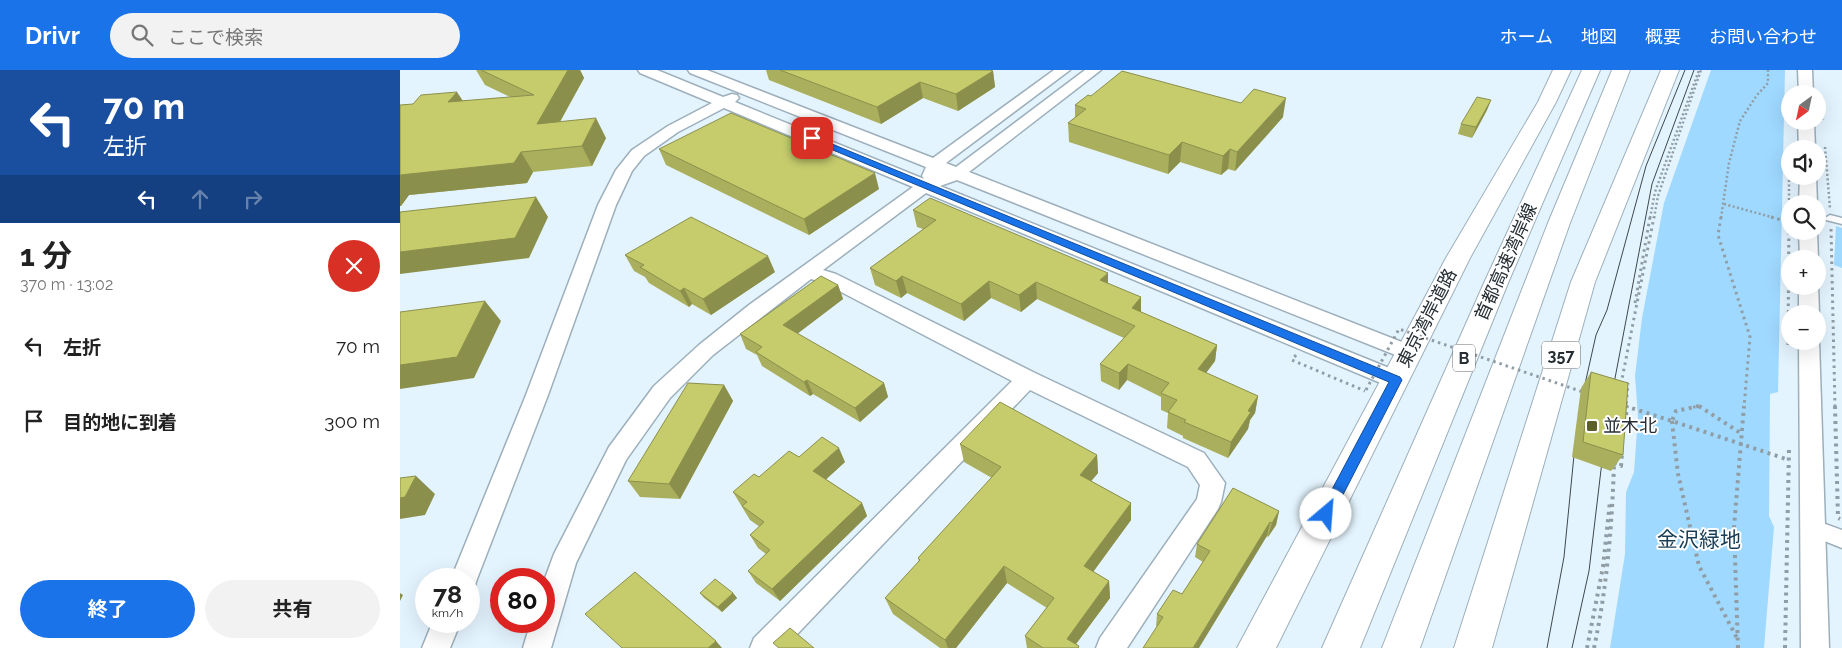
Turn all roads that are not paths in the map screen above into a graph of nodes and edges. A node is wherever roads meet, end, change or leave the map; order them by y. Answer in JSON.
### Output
{"nodes":[{"id":1,"x":645,"y":70,"type":"edge"},
{"id":2,"x":695,"y":70,"type":"edge"},
{"id":3,"x":1063,"y":70,"type":"edge"},
{"id":4,"x":1094,"y":70,"type":"edge"},
{"id":5,"x":1562,"y":70,"type":"edge"},
{"id":6,"x":1591,"y":70,"type":"edge"},
{"id":7,"x":1621,"y":70,"type":"edge"},
{"id":8,"x":1670,"y":70,"type":"edge"},
{"id":9,"x":1805,"y":70,"type":"edge"},
{"id":10,"x":1806,"y":85,"type":"edge"},
{"id":11,"x":747,"y":91,"type":"junction"},
{"id":12,"x":724,"y":102,"type":"junction"},
{"id":13,"x":935,"y":164,"type":"junction"},
{"id":14,"x":957,"y":174,"type":"junction"},
{"id":15,"x":926,"y":185,"type":"junction"},
{"id":16,"x":1830,"y":218,"type":"road end"},
{"id":17,"x":1842,"y":221,"type":"edge"},
{"id":18,"x":809,"y":272,"type":"junction"},
{"id":19,"x":1405,"y":341,"type":"junction"},
{"id":20,"x":1809,"y":350,"type":"edge"},
{"id":21,"x":1027,"y":379,"type":"junction"},
{"id":22,"x":1396,"y":380,"type":"junction"},
{"id":23,"x":1814,"y":528,"type":"junction"},
{"id":24,"x":1842,"y":539,"type":"edge"},
{"id":25,"x":468,"y":568,"type":"edge"},
{"id":26,"x":442,"y":633,"type":"edge"},
{"id":27,"x":436,"y":648,"type":"edge"},
{"id":28,"x":537,"y":648,"type":"edge"},
{"id":29,"x":764,"y":648,"type":"edge"},
{"id":30,"x":1110,"y":648,"type":"edge"},
{"id":31,"x":1256,"y":648,"type":"edge"},
{"id":32,"x":1341,"y":648,"type":"edge"},
{"id":33,"x":1401,"y":648,"type":"edge"},
{"id":34,"x":1473,"y":648,"type":"edge"},
{"id":35,"x":1815,"y":648,"type":"edge"}],
"edges":[{"from":1,"to":12,"type":"street"},
{"from":2,"to":11,"type":"street"},
{"from":3,"to":13,"type":"street"},
{"from":4,"to":14,"type":"street"},
{"from":5,"to":19,"type":"highway","name":"東京湾岸道路"},
{"from":6,"to":32,"type":"highway","name":"首都高速湾岸線","number":"B"},
{"from":7,"to":33,"type":"highway","name":"首都高速湾岸線"},
{"from":8,"to":34,"type":"highway","number":"357"},
{"from":9,"to":10,"type":"street"},
{"from":11,"to":12,"type":"street"},
{"from":11,"to":13,"type":"street"},
{"from":12,"to":15,"type":"street"},
{"from":12,"to":25,"type":"street"},
{"from":13,"to":14,"type":"street"},
{"from":13,"to":15,"type":"street"},
{"from":14,"to":15,"type":"street"},
{"from":14,"to":19,"type":"street"},
{"from":15,"to":18,"type":"street"},
{"from":15,"to":22,"type":"street"},
{"from":16,"to":17,"type":"street"},
{"from":18,"to":21,"type":"street"},
{"from":18,"to":28,"type":"street"},
{"from":19,"to":22,"type":"highway","name":"東京湾岸道路"},
{"from":20,"to":23,"type":"street"},
{"from":21,"to":29,"type":"street"},
{"from":21,"to":30,"type":"street"},
{"from":22,"to":31,"type":"highway","name":"東京湾岸道路"},
{"from":23,"to":24,"type":"street"},
{"from":23,"to":35,"type":"street"},
{"from":26,"to":27,"type":"street"}]}
